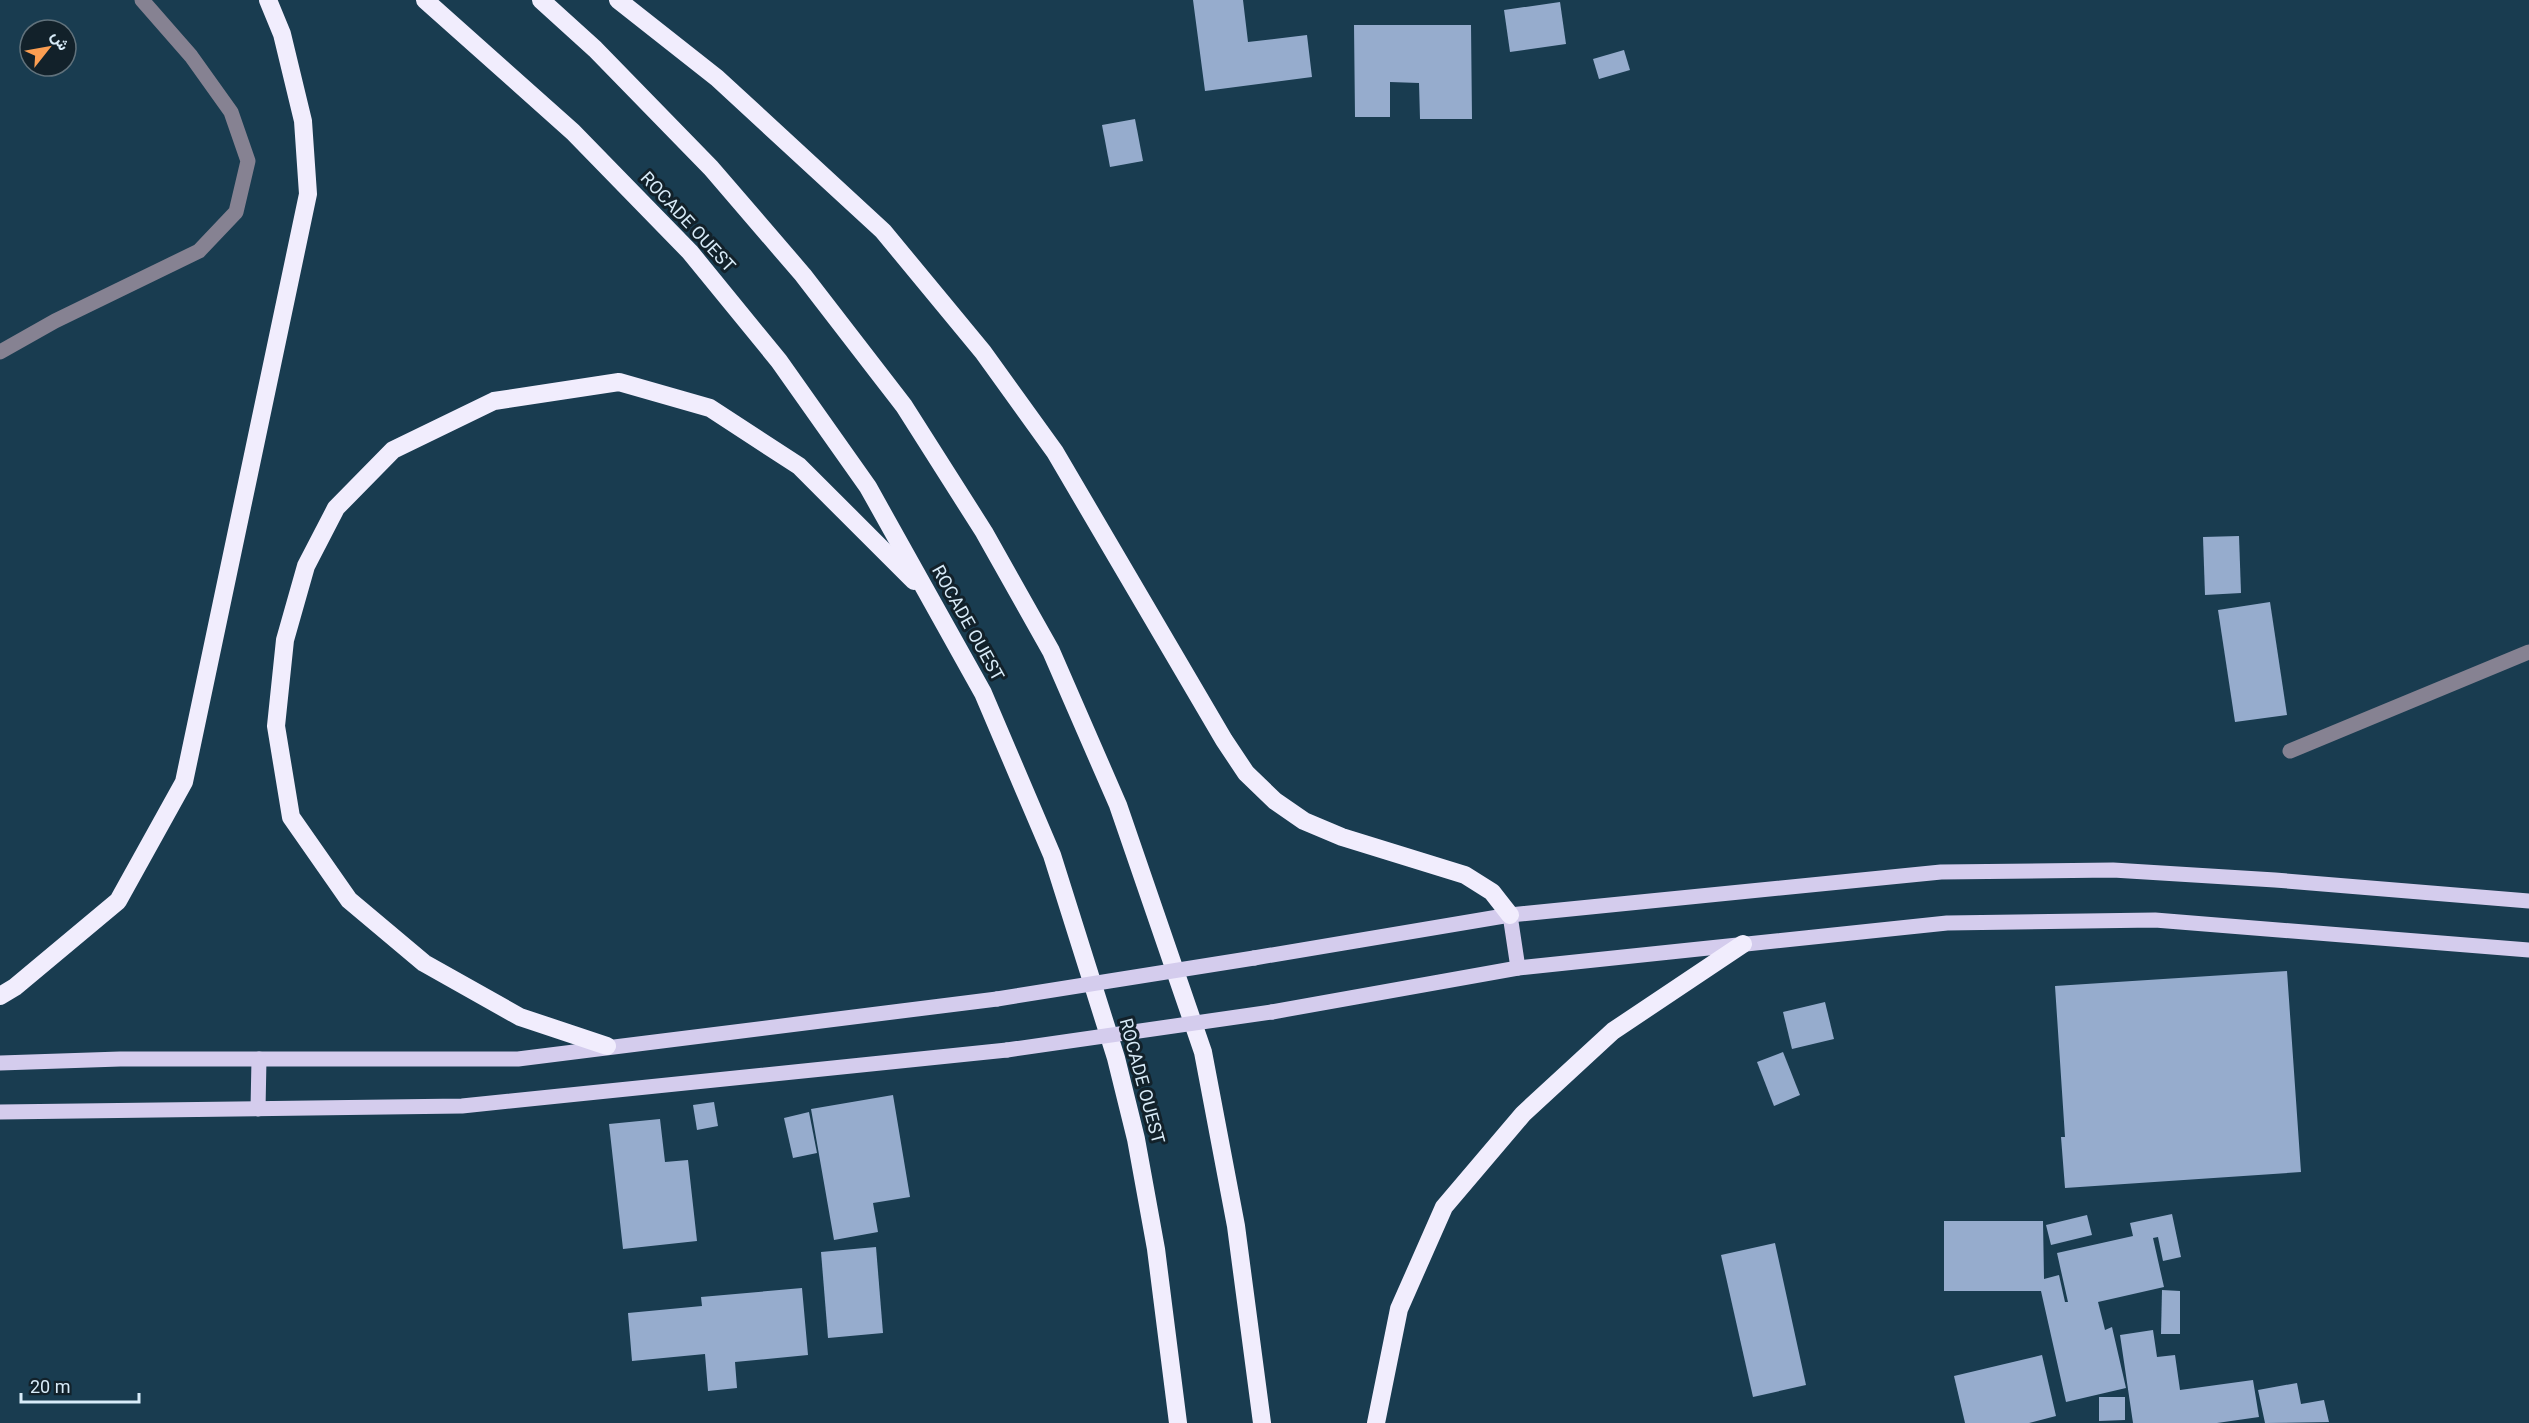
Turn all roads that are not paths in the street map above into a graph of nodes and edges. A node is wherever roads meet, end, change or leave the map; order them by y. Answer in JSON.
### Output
{"nodes":[{"id":1,"x":142,"y":0,"type":"edge"},
{"id":2,"x":268,"y":0,"type":"edge"},
{"id":3,"x":425,"y":0,"type":"edge"},
{"id":4,"x":541,"y":0,"type":"edge"},
{"id":5,"x":618,"y":0,"type":"edge"},
{"id":6,"x":0,"y":352,"type":"edge"},
{"id":7,"x":930,"y":596,"type":"junction"},
{"id":8,"x":2529,"y":652,"type":"edge"},
{"id":9,"x":2290,"y":752,"type":"dead end"},
{"id":10,"x":2529,"y":901,"type":"edge"},
{"id":11,"x":1510,"y":915,"type":"junction"},
{"id":12,"x":1743,"y":944,"type":"junction"},
{"id":13,"x":2529,"y":950,"type":"edge"},
{"id":14,"x":1518,"y":968,"type":"junction"},
{"id":15,"x":0,"y":996,"type":"edge"},
{"id":16,"x":607,"y":1046,"type":"junction"},
{"id":17,"x":259,"y":1059,"type":"junction"},
{"id":18,"x":0,"y":1063,"type":"edge"},
{"id":19,"x":258,"y":1109,"type":"junction"},
{"id":20,"x":0,"y":1112,"type":"edge"},
{"id":21,"x":1178,"y":1423,"type":"edge"},
{"id":22,"x":1262,"y":1423,"type":"edge"},
{"id":23,"x":1376,"y":1423,"type":"edge"}],
"edges":[{"from":1,"to":6,"type":"street"},
{"from":2,"to":15,"type":"highway"},
{"from":3,"to":7,"type":"highway","name":"ROCADE OUEST"},
{"from":4,"to":22,"type":"highway"},
{"from":5,"to":11,"type":"highway"},
{"from":7,"to":16,"type":"highway"},
{"from":7,"to":21,"type":"highway","name":"ROCADE OUEST"},
{"from":8,"to":9,"type":"street"},
{"from":10,"to":11,"type":"main road"},
{"from":11,"to":14,"type":"main road"},
{"from":11,"to":16,"type":"main road","bridge":true},
{"from":12,"to":13,"type":"main road"},
{"from":12,"to":14,"type":"main road"},
{"from":12,"to":23,"type":"highway"},
{"from":14,"to":19,"type":"main road","bridge":true},
{"from":16,"to":17,"type":"main road"},
{"from":17,"to":18,"type":"main road"},
{"from":17,"to":19,"type":"main road"},
{"from":19,"to":20,"type":"main road"}]}
